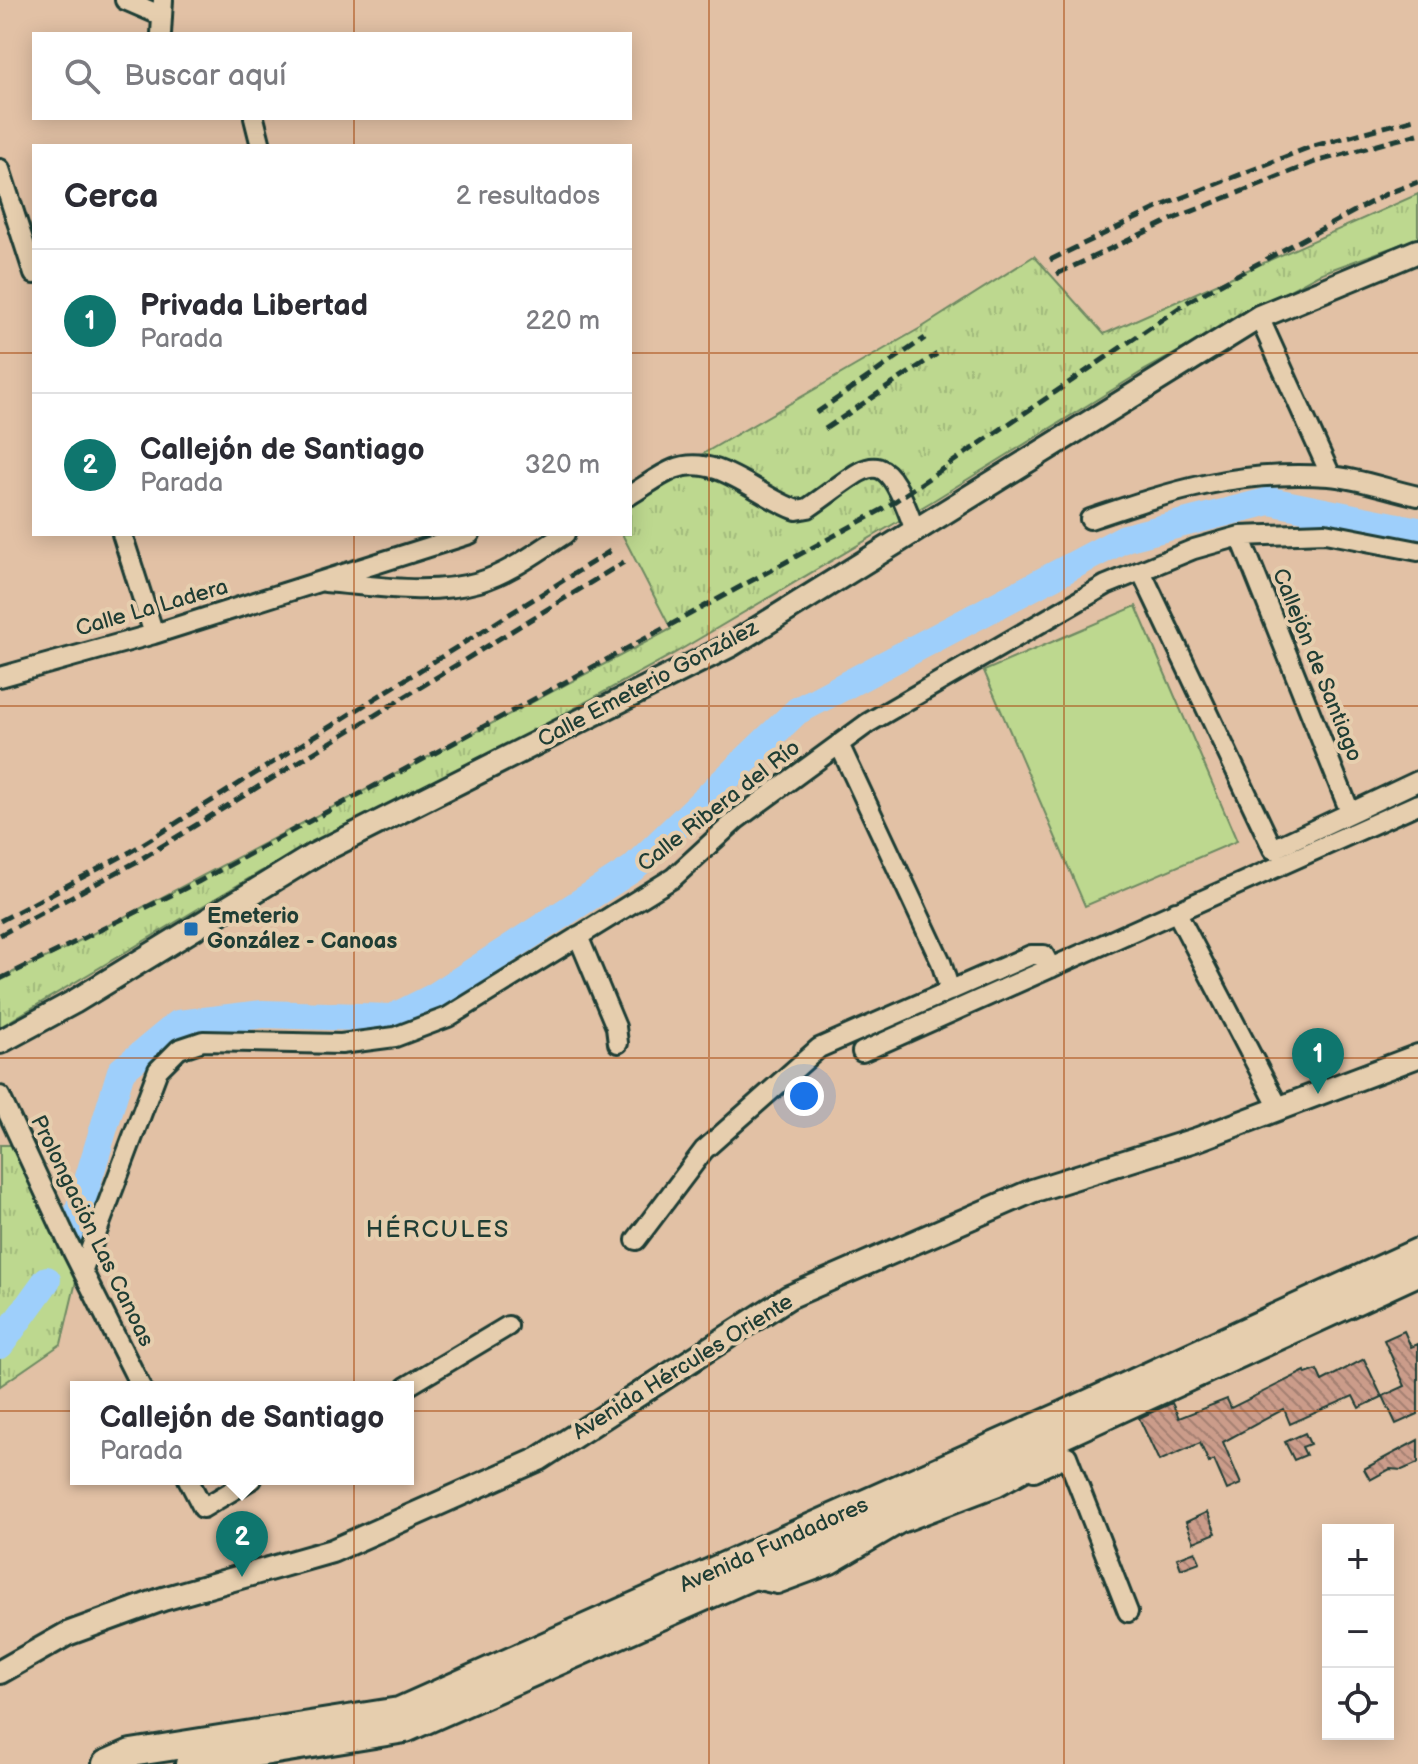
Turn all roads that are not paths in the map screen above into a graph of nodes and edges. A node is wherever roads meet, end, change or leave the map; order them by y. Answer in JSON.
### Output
{"nodes":[{"id":1,"x":125,"y":0,"type":"edge"},
{"id":2,"x":162,"y":17,"type":"edge"},
{"id":3,"x":254,"y":120,"type":"edge"},
{"id":4,"x":260,"y":144,"type":"edge"},
{"id":5,"x":0,"y":169,"type":"edge"},
{"id":6,"x":1418,"y":251,"type":"edge"},
{"id":7,"x":32,"y":268,"type":"edge"},
{"id":8,"x":1259,"y":317,"type":"junction"},
{"id":9,"x":1331,"y":476,"type":"junction"},
{"id":10,"x":632,"y":494,"type":"edge"},
{"id":11,"x":1418,"y":496,"type":"edge"},
{"id":12,"x":1090,"y":519,"type":"dead end"},
{"id":13,"x":914,"y":528,"type":"junction"},
{"id":14,"x":123,"y":536,"type":"edge"},
{"id":15,"x":464,"y":536,"type":"edge"},
{"id":16,"x":562,"y":536,"type":"edge"},
{"id":17,"x":1240,"y":536,"type":"junction"},
{"id":18,"x":1418,"y":551,"type":"edge"},
{"id":19,"x":1141,"y":571,"type":"junction"},
{"id":20,"x":316,"y":582,"type":"junction"},
{"id":21,"x":154,"y":634,"type":"junction"},
{"id":22,"x":0,"y":677,"type":"edge"},
{"id":23,"x":839,"y":744,"type":"junction"},
{"id":24,"x":1418,"y":781,"type":"edge"},
{"id":25,"x":1418,"y":804,"type":"edge"},
{"id":26,"x":1350,"y":812,"type":"junction"},
{"id":27,"x":1176,"y":911,"type":"junction"},
{"id":28,"x":578,"y":936,"type":"junction"},
{"id":29,"x":1051,"y":968,"type":"junction"},
{"id":30,"x":950,"y":991,"type":"junction"},
{"id":31,"x":0,"y":1042,"type":"edge"},
{"id":32,"x":618,"y":1043,"type":"dead end"},
{"id":33,"x":862,"y":1052,"type":"dead end"},
{"id":34,"x":1418,"y":1056,"type":"edge"},
{"id":35,"x":0,"y":1096,"type":"edge"},
{"id":36,"x":1279,"y":1108,"type":"junction"},
{"id":37,"x":636,"y":1240,"type":"dead end"},
{"id":38,"x":1418,"y":1252,"type":"edge"},
{"id":39,"x":83,"y":1269,"type":"junction"},
{"id":40,"x":1418,"y":1272,"type":"edge"},
{"id":41,"x":508,"y":1326,"type":"dead end"},
{"id":42,"x":138,"y":1381,"type":"edge"},
{"id":43,"x":414,"y":1382,"type":"edge"},
{"id":44,"x":1055,"y":1439,"type":"junction"},
{"id":45,"x":191,"y":1485,"type":"edge"},
{"id":46,"x":242,"y":1485,"type":"edge"},
{"id":47,"x":998,"y":1486,"type":"junction"},
{"id":48,"x":749,"y":1578,"type":"junction"},
{"id":49,"x":1128,"y":1612,"type":"dead end"},
{"id":50,"x":0,"y":1672,"type":"edge"},
{"id":51,"x":106,"y":1764,"type":"edge"},
{"id":52,"x":189,"y":1764,"type":"edge"}],
"edges":[{"from":1,"to":2,"type":"street"},
{"from":3,"to":4,"type":"street"},
{"from":5,"to":7,"type":"street"},
{"from":6,"to":8,"type":"street","name":"Calle Emeterio González"},
{"from":8,"to":9,"type":"street"},
{"from":8,"to":13,"type":"street","name":"Calle Emeterio González"},
{"from":9,"to":11,"type":"street"},
{"from":9,"to":12,"type":"street"},
{"from":10,"to":13,"type":"street"},
{"from":13,"to":31,"type":"street","name":"Calle Emeterio González"},
{"from":14,"to":21,"type":"street"},
{"from":15,"to":20,"type":"street","name":"Calle La Ladera"},
{"from":16,"to":20,"type":"street","name":"Calle La Ladera"},
{"from":17,"to":18,"type":"street","name":"Calle Ribera del Río"},
{"from":17,"to":19,"type":"street","name":"Calle Ribera del Río"},
{"from":17,"to":26,"type":"street","name":"Callejón de Santiago"},
{"from":19,"to":23,"type":"street","name":"Calle Ribera del Río"},
{"from":19,"to":26,"type":"street"},
{"from":20,"to":21,"type":"street","name":"Calle La Ladera"},
{"from":21,"to":22,"type":"street","name":"Calle La Ladera"},
{"from":23,"to":28,"type":"street","name":"Calle Ribera del Río"},
{"from":23,"to":30,"type":"street"},
{"from":24,"to":26,"type":"street"},
{"from":25,"to":27,"type":"street"},
{"from":27,"to":29,"type":"street"},
{"from":27,"to":36,"type":"street"},
{"from":28,"to":32,"type":"street"},
{"from":28,"to":39,"type":"street","name":"Calle Ribera del Río"},
{"from":29,"to":30,"type":"street"},
{"from":29,"to":33,"type":"street"},
{"from":30,"to":37,"type":"street"},
{"from":34,"to":36,"type":"street","name":"Avenida Hércules Oriente"},
{"from":35,"to":39,"type":"street","name":"Prolongación Las Canoas"},
{"from":36,"to":50,"type":"street","name":"Avenida Hércules Oriente"},
{"from":38,"to":51,"type":"main road","name":"Avenida Fundadores"},
{"from":39,"to":42,"type":"street","name":"Prolongación Las Canoas"},
{"from":40,"to":44,"type":"main road","name":"Avenida Fundadores"},
{"from":41,"to":43,"type":"street"},
{"from":44,"to":47,"type":"street"},
{"from":44,"to":48,"type":"main road","name":"Avenida Fundadores"},
{"from":45,"to":46,"type":"street"},
{"from":47,"to":48,"type":"street"},
{"from":47,"to":49,"type":"street"},
{"from":48,"to":52,"type":"main road","name":"Avenida Fundadores"}]}
